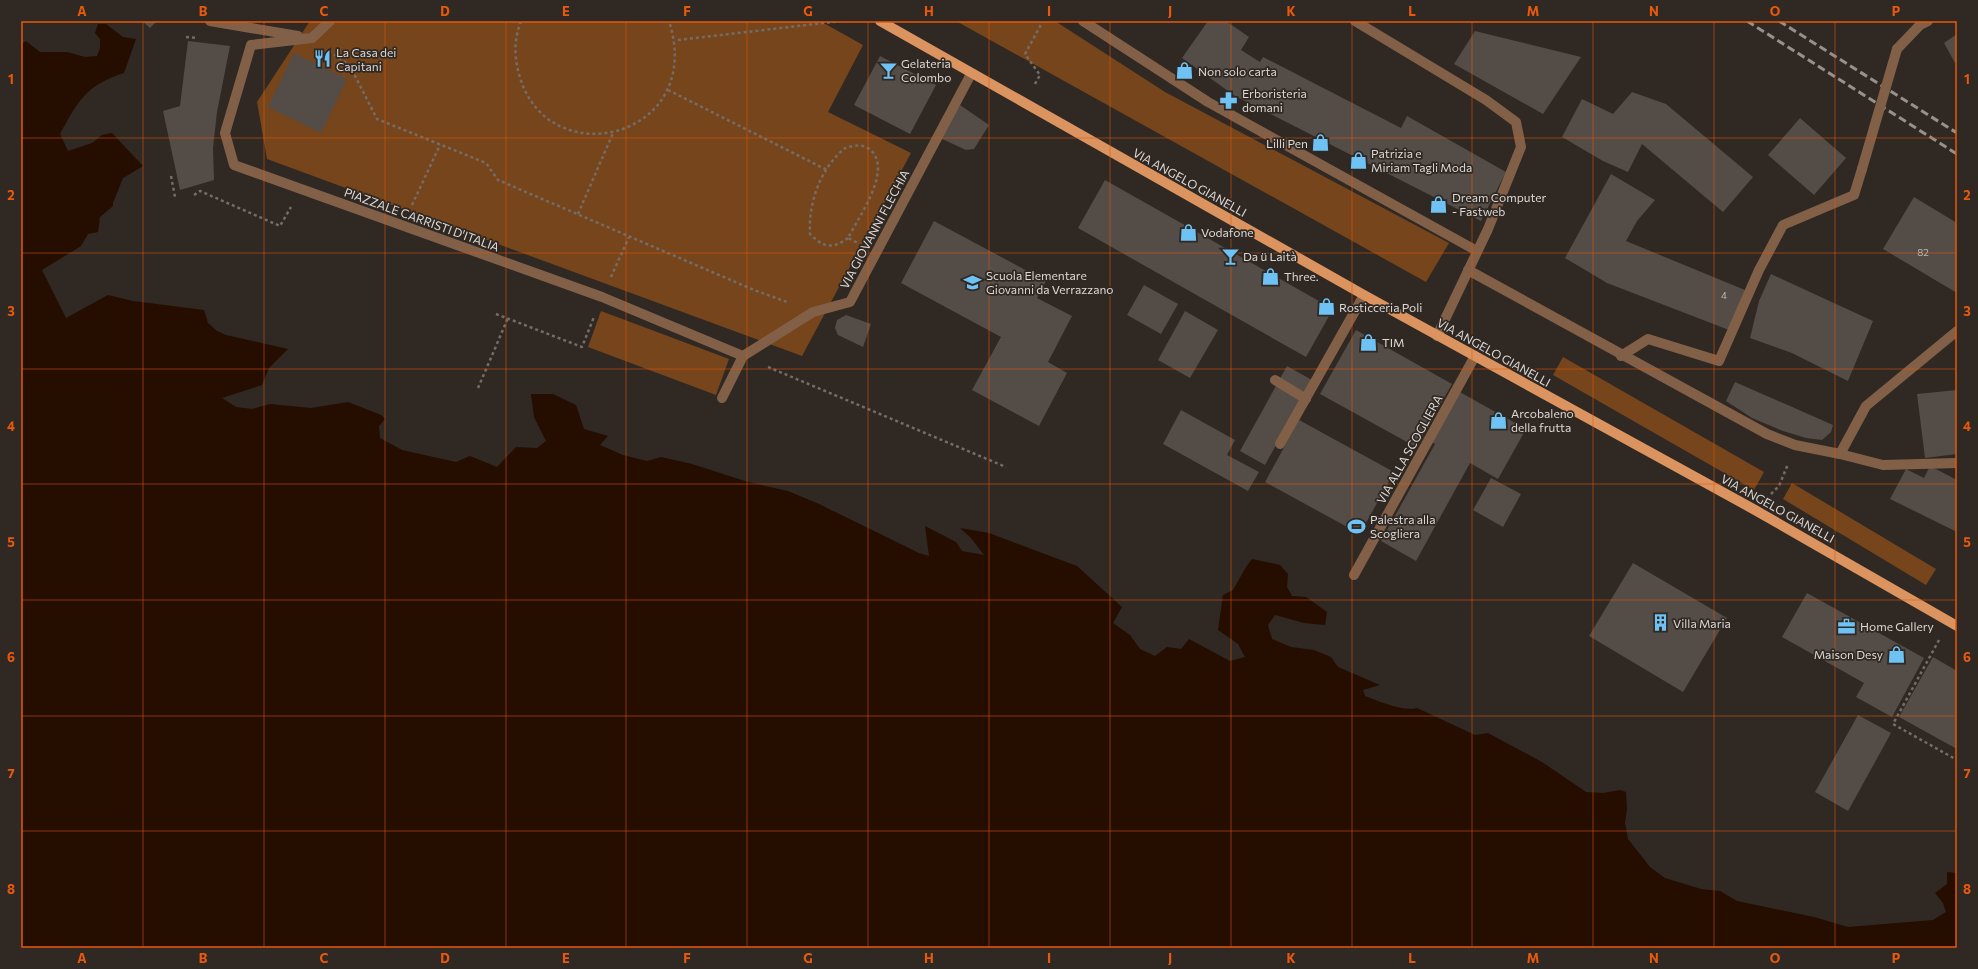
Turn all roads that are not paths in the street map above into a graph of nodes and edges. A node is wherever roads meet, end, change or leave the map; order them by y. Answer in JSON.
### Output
{"nodes":[{"id":1,"x":210,"y":21,"type":"edge"},
{"id":2,"x":330,"y":21,"type":"edge"},
{"id":3,"x":880,"y":21,"type":"edge"},
{"id":4,"x":1083,"y":21,"type":"edge"},
{"id":5,"x":1355,"y":21,"type":"edge"},
{"id":6,"x":1928,"y":21,"type":"edge"},
{"id":7,"x":312,"y":38,"type":"junction"},
{"id":8,"x":971,"y":74,"type":"junction"},
{"id":9,"x":1478,"y":251,"type":"junction"},
{"id":10,"x":1468,"y":270,"type":"junction"},
{"id":11,"x":1364,"y":295,"type":"junction"},
{"id":12,"x":1957,"y":332,"type":"edge"},
{"id":13,"x":1437,"y":336,"type":"junction"},
{"id":14,"x":743,"y":356,"type":"junction"},
{"id":15,"x":1475,"y":356,"type":"junction"},
{"id":16,"x":1621,"y":356,"type":"junction"},
{"id":17,"x":1275,"y":380,"type":"dead end"},
{"id":18,"x":722,"y":398,"type":"dead end"},
{"id":19,"x":1306,"y":399,"type":"junction"},
{"id":20,"x":1280,"y":444,"type":"dead end"},
{"id":21,"x":1840,"y":454,"type":"junction"},
{"id":22,"x":1957,"y":463,"type":"edge"},
{"id":23,"x":1354,"y":575,"type":"dead end"},
{"id":24,"x":1953,"y":624,"type":"edge"}],
"edges":[{"from":1,"to":7,"type":"street"},
{"from":2,"to":7,"type":"street"},
{"from":3,"to":8,"type":"main road","name":"VIA ANGELO GIANELLI"},
{"from":4,"to":9,"type":"street"},
{"from":5,"to":9,"type":"street"},
{"from":6,"to":16,"type":"street","bridge":true},
{"from":7,"to":14,"type":"street","name":"PIAZZALE CARRISTI D'ITALIA"},
{"from":8,"to":11,"type":"main road","name":"VIA ANGELO GIANELLI"},
{"from":8,"to":14,"type":"street","name":"VIA GIOVANNI FLECHIA"},
{"from":9,"to":10,"type":"street"},
{"from":10,"to":13,"type":"street"},
{"from":10,"to":16,"type":"street"},
{"from":11,"to":13,"type":"main road","name":"VIA ANGELO GIANELLI"},
{"from":11,"to":19,"type":"street"},
{"from":12,"to":21,"type":"street"},
{"from":13,"to":15,"type":"main road","name":"VIA ANGELO GIANELLI"},
{"from":14,"to":18,"type":"street"},
{"from":15,"to":23,"type":"street","name":"VIA ALLA SCOGLIERA"},
{"from":15,"to":24,"type":"main road","name":"VIA ANGELO GIANELLI"},
{"from":16,"to":21,"type":"street"},
{"from":17,"to":19,"type":"street"},
{"from":19,"to":20,"type":"street"},
{"from":21,"to":22,"type":"street"}]}
